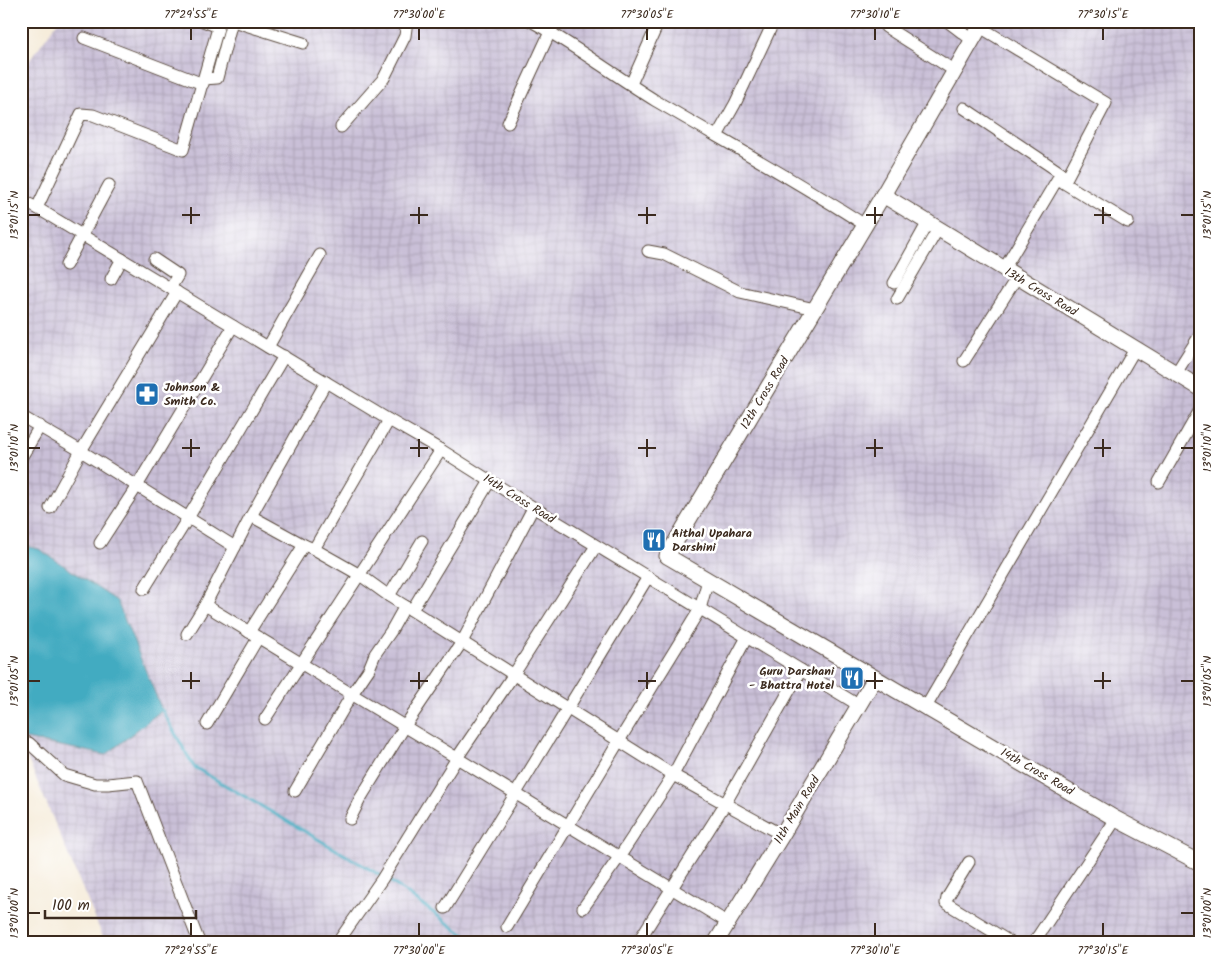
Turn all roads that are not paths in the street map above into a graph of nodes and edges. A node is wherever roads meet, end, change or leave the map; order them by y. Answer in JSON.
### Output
{"nodes":[{"id":1,"x":203,"y":21,"type":"edge"},
{"id":2,"x":233,"y":21,"type":"edge"},
{"id":3,"x":407,"y":21,"type":"edge"},
{"id":4,"x":531,"y":21,"type":"edge"},
{"id":5,"x":556,"y":21,"type":"edge"},
{"id":6,"x":659,"y":21,"type":"edge"},
{"id":7,"x":774,"y":21,"type":"edge"},
{"id":8,"x":947,"y":21,"type":"edge"},
{"id":9,"x":219,"y":24,"type":"edge"},
{"id":10,"x":886,"y":27,"type":"dead end"},
{"id":11,"x":979,"y":29,"type":"edge"},
{"id":12,"x":550,"y":32,"type":"junction"},
{"id":13,"x":84,"y":38,"type":"dead end"},
{"id":14,"x":303,"y":44,"type":"dead end"},
{"id":15,"x":955,"y":70,"type":"junction"},
{"id":16,"x":203,"y":81,"type":"junction"},
{"id":17,"x":631,"y":84,"type":"junction"},
{"id":18,"x":964,"y":108,"type":"dead end"},
{"id":19,"x":508,"y":123,"type":"dead end"},
{"id":20,"x":341,"y":127,"type":"dead end"},
{"id":21,"x":717,"y":136,"type":"junction"},
{"id":22,"x":109,"y":185,"type":"dead end"},
{"id":23,"x":883,"y":196,"type":"junction"},
{"id":24,"x":21,"y":200,"type":"edge"},
{"id":25,"x":38,"y":208,"type":"junction"},
{"id":26,"x":1128,"y":222,"type":"dead end"},
{"id":27,"x":865,"y":225,"type":"junction"},
{"id":28,"x":933,"y":226,"type":"junction"},
{"id":29,"x":82,"y":235,"type":"junction"},
{"id":30,"x":648,"y":250,"type":"dead end"},
{"id":31,"x":320,"y":255,"type":"dead end"},
{"id":32,"x":122,"y":259,"type":"junction"},
{"id":33,"x":154,"y":259,"type":"dead end"},
{"id":34,"x":66,"y":265,"type":"dead end"},
{"id":35,"x":1011,"y":273,"type":"junction"},
{"id":36,"x":111,"y":279,"type":"dead end"},
{"id":37,"x":894,"y":283,"type":"dead end"},
{"id":38,"x":174,"y":290,"type":"junction"},
{"id":39,"x":897,"y":299,"type":"dead end"},
{"id":40,"x":815,"y":309,"type":"junction"},
{"id":41,"x":233,"y":326,"type":"junction"},
{"id":42,"x":1200,"y":335,"type":"edge"},
{"id":43,"x":268,"y":347,"type":"junction"},
{"id":44,"x":1135,"y":349,"type":"junction"},
{"id":45,"x":284,"y":356,"type":"junction"},
{"id":46,"x":964,"y":361,"type":"dead end"},
{"id":47,"x":1176,"y":373,"type":"junction"},
{"id":48,"x":326,"y":382,"type":"junction"},
{"id":49,"x":1200,"y":388,"type":"edge"},
{"id":50,"x":1200,"y":410,"type":"edge"},
{"id":51,"x":21,"y":416,"type":"edge"},
{"id":52,"x":389,"y":420,"type":"junction"},
{"id":53,"x":40,"y":426,"type":"junction"},
{"id":54,"x":441,"y":450,"type":"junction"},
{"id":55,"x":81,"y":451,"type":"junction"},
{"id":56,"x":21,"y":458,"type":"edge"},
{"id":57,"x":490,"y":481,"type":"junction"},
{"id":58,"x":1159,"y":482,"type":"dead end"},
{"id":59,"x":137,"y":486,"type":"junction"},
{"id":60,"x":50,"y":508,"type":"dead end"},
{"id":61,"x":533,"y":508,"type":"junction"},
{"id":62,"x":250,"y":516,"type":"junction"},
{"id":63,"x":188,"y":518,"type":"junction"},
{"id":64,"x":422,"y":541,"type":"dead end"},
{"id":65,"x":100,"y":543,"type":"dead end"},
{"id":66,"x":596,"y":546,"type":"junction"},
{"id":67,"x":235,"y":547,"type":"junction"},
{"id":68,"x":309,"y":547,"type":"junction"},
{"id":69,"x":360,"y":575,"type":"junction"},
{"id":70,"x":648,"y":577,"type":"junction"},
{"id":71,"x":708,"y":580,"type":"junction"},
{"id":72,"x":144,"y":589,"type":"dead end"},
{"id":73,"x":389,"y":596,"type":"junction"},
{"id":74,"x":205,"y":606,"type":"junction"},
{"id":75,"x":409,"y":608,"type":"junction"},
{"id":76,"x":700,"y":610,"type":"junction"},
{"id":77,"x":187,"y":634,"type":"dead end"},
{"id":78,"x":254,"y":635,"type":"junction"},
{"id":79,"x":747,"y":637,"type":"junction"},
{"id":80,"x":462,"y":642,"type":"junction"},
{"id":81,"x":302,"y":664,"type":"junction"},
{"id":82,"x":801,"y":670,"type":"junction"},
{"id":83,"x":514,"y":674,"type":"junction"},
{"id":84,"x":875,"y":678,"type":"junction"},
{"id":85,"x":352,"y":694,"type":"junction"},
{"id":86,"x":860,"y":706,"type":"junction"},
{"id":87,"x":926,"y":707,"type":"junction"},
{"id":88,"x":568,"y":708,"type":"junction"},
{"id":89,"x":266,"y":719,"type":"dead end"},
{"id":90,"x":206,"y":724,"type":"dead end"},
{"id":91,"x":405,"y":726,"type":"junction"},
{"id":92,"x":21,"y":741,"type":"edge"},
{"id":93,"x":619,"y":741,"type":"junction"},
{"id":94,"x":456,"y":758,"type":"junction"},
{"id":95,"x":673,"y":774,"type":"junction"},
{"id":96,"x":294,"y":791,"type":"dead end"},
{"id":97,"x":516,"y":794,"type":"junction"},
{"id":98,"x":725,"y":804,"type":"junction"},
{"id":99,"x":1116,"y":818,"type":"junction"},
{"id":100,"x":350,"y":819,"type":"dead end"},
{"id":101,"x":569,"y":825,"type":"junction"},
{"id":102,"x":782,"y":835,"type":"junction"},
{"id":103,"x":620,"y":856,"type":"junction"},
{"id":104,"x":969,"y":862,"type":"dead end"},
{"id":105,"x":1200,"y":863,"type":"edge"},
{"id":106,"x":672,"y":889,"type":"junction"},
{"id":107,"x":445,"y":908,"type":"dead end"},
{"id":108,"x":583,"y":908,"type":"dead end"},
{"id":109,"x":727,"y":922,"type":"junction"},
{"id":110,"x":507,"y":927,"type":"dead end"},
{"id":111,"x":199,"y":942,"type":"edge"},
{"id":112,"x":338,"y":942,"type":"edge"},
{"id":113,"x":638,"y":942,"type":"edge"},
{"id":114,"x":716,"y":942,"type":"edge"},
{"id":115,"x":1010,"y":942,"type":"edge"},
{"id":116,"x":1034,"y":942,"type":"edge"}],
"edges":[{"from":1,"to":9,"type":"street"},
{"from":2,"to":14,"type":"street"},
{"from":2,"to":16,"type":"street"},
{"from":3,"to":20,"type":"street"},
{"from":4,"to":12,"type":"street"},
{"from":5,"to":12,"type":"street"},
{"from":6,"to":17,"type":"street"},
{"from":7,"to":21,"type":"street"},
{"from":8,"to":11,"type":"street"},
{"from":9,"to":16,"type":"street"},
{"from":10,"to":15,"type":"street"},
{"from":11,"to":15,"type":"street","name":"12th Cross Road"},
{"from":11,"to":26,"type":"street"},
{"from":12,"to":17,"type":"street"},
{"from":12,"to":19,"type":"street"},
{"from":13,"to":16,"type":"street"},
{"from":15,"to":23,"type":"street","name":"12th Cross Road"},
{"from":16,"to":25,"type":"street"},
{"from":17,"to":21,"type":"street"},
{"from":18,"to":35,"type":"street"},
{"from":21,"to":27,"type":"street"},
{"from":22,"to":29,"type":"street"},
{"from":23,"to":27,"type":"street","name":"12th Cross Road"},
{"from":23,"to":28,"type":"street","name":"13th Cross Road"},
{"from":24,"to":25,"type":"street","name":"14th Cross Road"},
{"from":25,"to":29,"type":"street","name":"14th Cross Road"},
{"from":27,"to":40,"type":"street","name":"12th Cross Road"},
{"from":28,"to":35,"type":"street","name":"13th Cross Road"},
{"from":28,"to":37,"type":"street"},
{"from":28,"to":39,"type":"street"},
{"from":29,"to":32,"type":"street","name":"14th Cross Road"},
{"from":29,"to":34,"type":"street"},
{"from":30,"to":40,"type":"street"},
{"from":31,"to":43,"type":"street"},
{"from":32,"to":36,"type":"street"},
{"from":32,"to":38,"type":"street","name":"14th Cross Road"},
{"from":33,"to":38,"type":"street"},
{"from":35,"to":44,"type":"street","name":"13th Cross Road"},
{"from":35,"to":46,"type":"street"},
{"from":38,"to":41,"type":"street","name":"14th Cross Road"},
{"from":38,"to":55,"type":"street"},
{"from":40,"to":71,"type":"street","name":"12th Cross Road"},
{"from":41,"to":43,"type":"street","name":"14th Cross Road"},
{"from":41,"to":59,"type":"street"},
{"from":42,"to":47,"type":"street"},
{"from":43,"to":45,"type":"street","name":"14th Cross Road"},
{"from":44,"to":47,"type":"street","name":"13th Cross Road"},
{"from":44,"to":87,"type":"street"},
{"from":45,"to":48,"type":"street","name":"14th Cross Road"},
{"from":45,"to":63,"type":"street"},
{"from":47,"to":49,"type":"street","name":"13th Cross Road"},
{"from":48,"to":52,"type":"street","name":"14th Cross Road"},
{"from":48,"to":62,"type":"street"},
{"from":50,"to":58,"type":"street"},
{"from":51,"to":53,"type":"street"},
{"from":52,"to":54,"type":"street","name":"14th Cross Road"},
{"from":52,"to":68,"type":"street"},
{"from":53,"to":55,"type":"street"},
{"from":53,"to":56,"type":"street"},
{"from":54,"to":57,"type":"street","name":"14th Cross Road"},
{"from":54,"to":69,"type":"street"},
{"from":55,"to":59,"type":"street"},
{"from":55,"to":60,"type":"street"},
{"from":57,"to":61,"type":"street","name":"14th Cross Road"},
{"from":57,"to":75,"type":"street"},
{"from":59,"to":63,"type":"street"},
{"from":59,"to":65,"type":"street"},
{"from":61,"to":66,"type":"street","name":"14th Cross Road"},
{"from":61,"to":80,"type":"street"},
{"from":62,"to":67,"type":"street"},
{"from":62,"to":68,"type":"street"},
{"from":63,"to":67,"type":"street"},
{"from":63,"to":72,"type":"street"},
{"from":64,"to":73,"type":"street"},
{"from":66,"to":70,"type":"street","name":"14th Cross Road"},
{"from":66,"to":83,"type":"street"},
{"from":67,"to":74,"type":"street"},
{"from":68,"to":69,"type":"street"},
{"from":68,"to":78,"type":"street"},
{"from":69,"to":73,"type":"street"},
{"from":69,"to":81,"type":"street"},
{"from":70,"to":76,"type":"street","name":"14th Cross Road"},
{"from":70,"to":88,"type":"street"},
{"from":71,"to":76,"type":"street"},
{"from":71,"to":84,"type":"street","name":"12th Cross Road"},
{"from":73,"to":75,"type":"street"},
{"from":74,"to":77,"type":"street"},
{"from":74,"to":78,"type":"street"},
{"from":75,"to":80,"type":"street"},
{"from":75,"to":85,"type":"street"},
{"from":76,"to":79,"type":"street","name":"14th Cross Road"},
{"from":76,"to":93,"type":"street"},
{"from":78,"to":81,"type":"street"},
{"from":78,"to":90,"type":"street"},
{"from":79,"to":82,"type":"street","name":"14th Cross Road"},
{"from":79,"to":95,"type":"street"},
{"from":80,"to":83,"type":"street"},
{"from":80,"to":91,"type":"street"},
{"from":81,"to":85,"type":"street"},
{"from":81,"to":89,"type":"street"},
{"from":82,"to":86,"type":"street","name":"14th Cross Road"},
{"from":82,"to":98,"type":"street"},
{"from":83,"to":88,"type":"street"},
{"from":83,"to":94,"type":"street"},
{"from":84,"to":86,"type":"street","name":"11th Main Road"},
{"from":84,"to":87,"type":"street","name":"14th Cross Road"},
{"from":85,"to":91,"type":"street"},
{"from":85,"to":96,"type":"street"},
{"from":86,"to":102,"type":"street","name":"11th Main Road"},
{"from":87,"to":99,"type":"street","name":"14th Cross Road"},
{"from":88,"to":93,"type":"street"},
{"from":88,"to":97,"type":"street"},
{"from":91,"to":94,"type":"street"},
{"from":91,"to":100,"type":"street"},
{"from":92,"to":111,"type":"street"},
{"from":93,"to":95,"type":"street"},
{"from":93,"to":101,"type":"street"},
{"from":94,"to":97,"type":"street"},
{"from":94,"to":112,"type":"street"},
{"from":95,"to":98,"type":"street"},
{"from":95,"to":103,"type":"street"},
{"from":97,"to":101,"type":"street"},
{"from":97,"to":107,"type":"street"},
{"from":98,"to":102,"type":"street"},
{"from":98,"to":106,"type":"street"},
{"from":99,"to":105,"type":"street","name":"14th Cross Road"},
{"from":99,"to":116,"type":"street"},
{"from":101,"to":103,"type":"street"},
{"from":101,"to":110,"type":"street"},
{"from":102,"to":109,"type":"street","name":"11th Main Road"},
{"from":103,"to":106,"type":"street"},
{"from":103,"to":108,"type":"street"},
{"from":104,"to":115,"type":"street"},
{"from":106,"to":109,"type":"street"},
{"from":106,"to":113,"type":"street"},
{"from":109,"to":114,"type":"street","name":"11th Main Road"}]}
